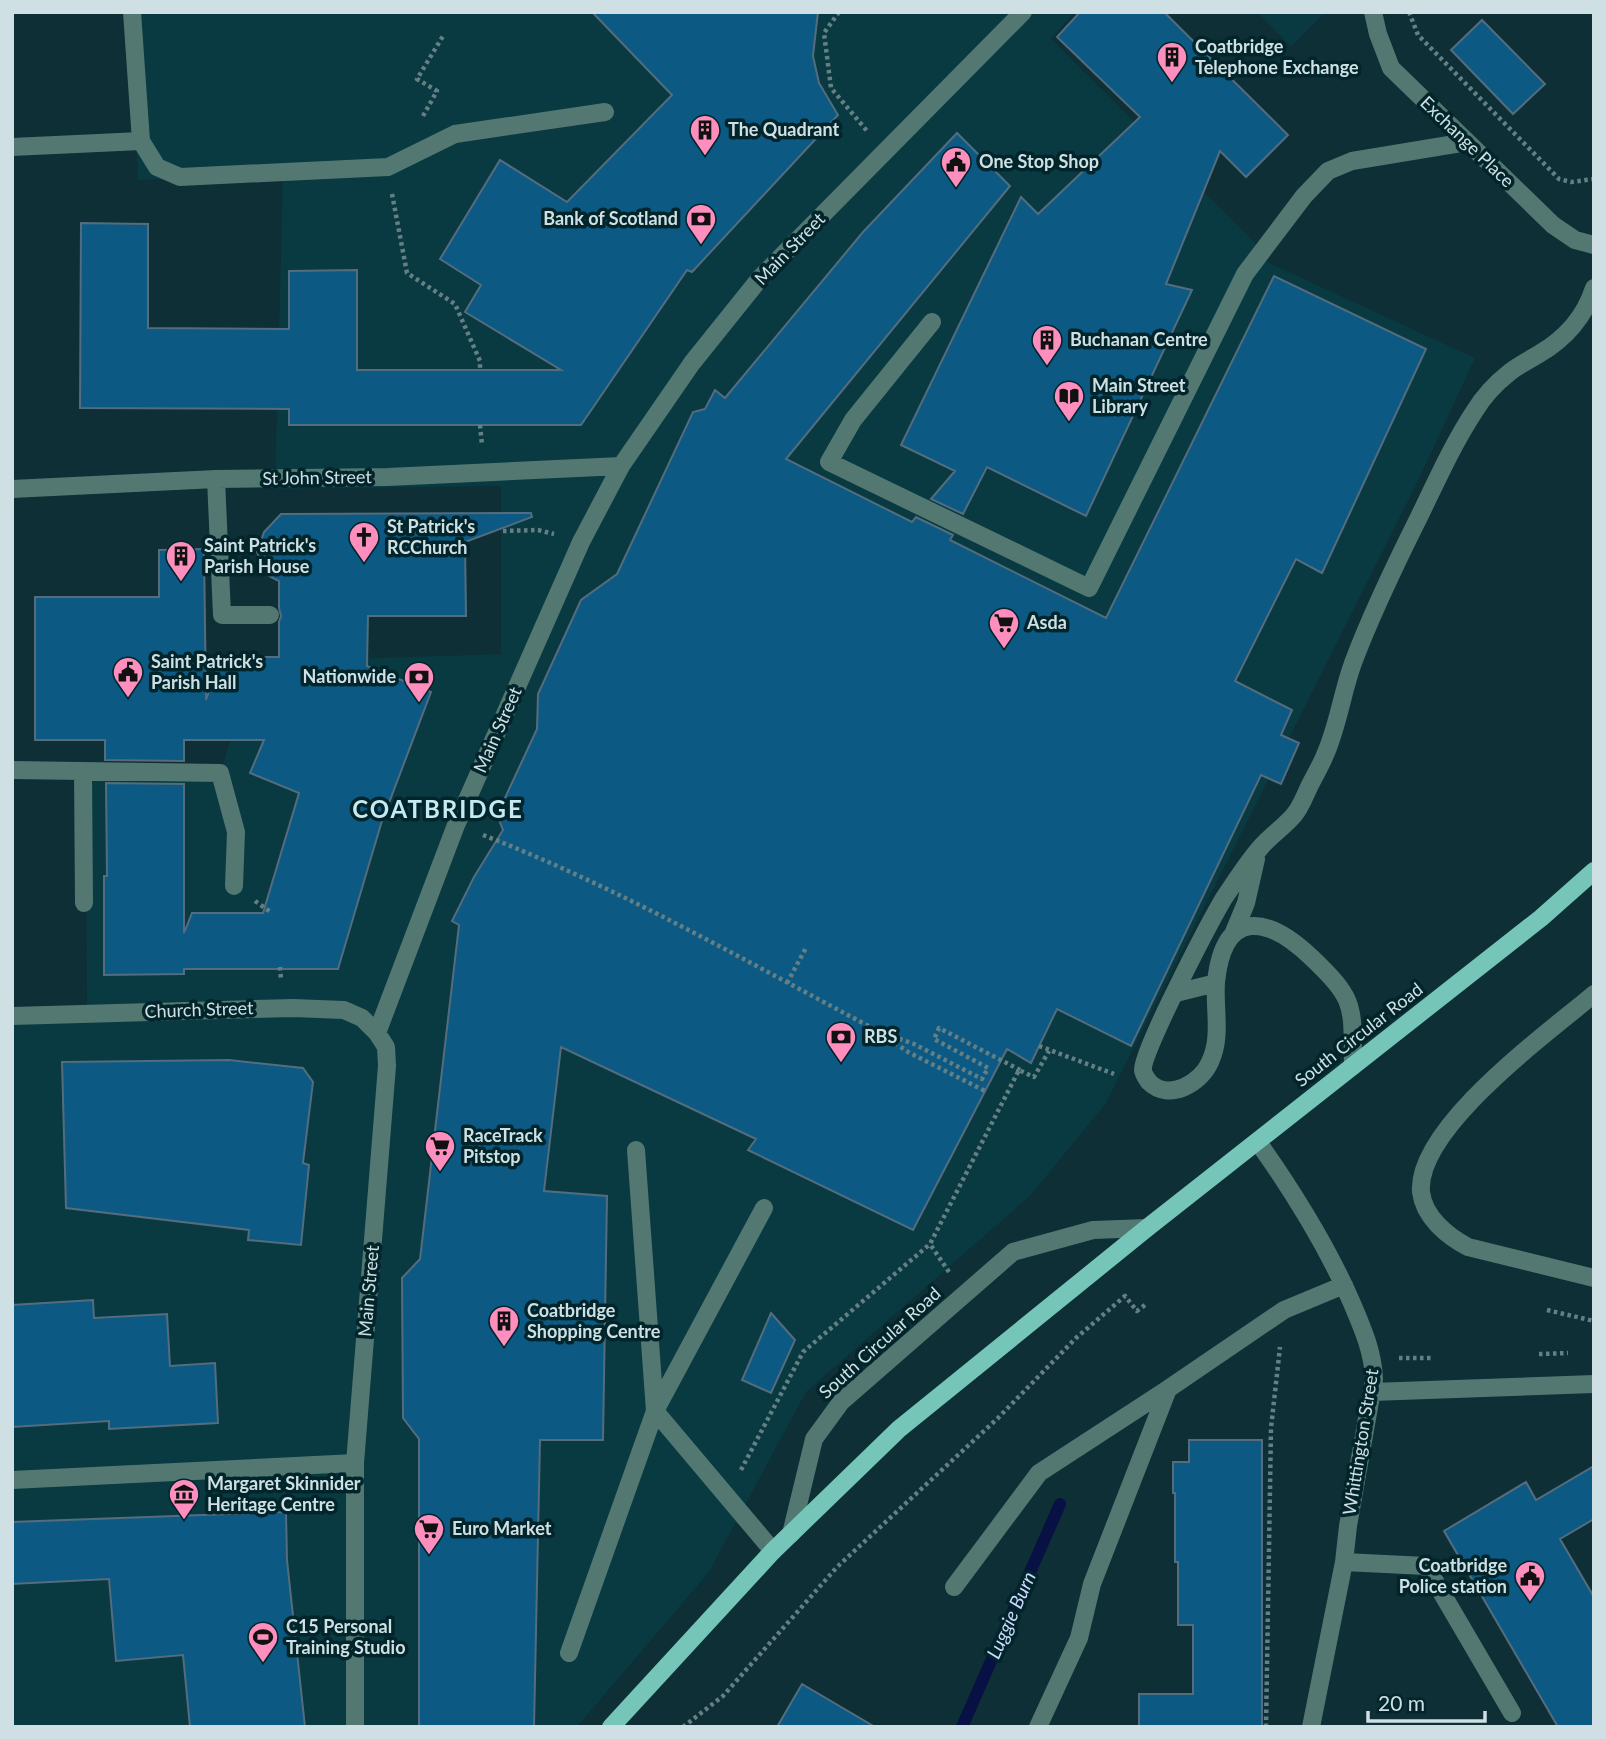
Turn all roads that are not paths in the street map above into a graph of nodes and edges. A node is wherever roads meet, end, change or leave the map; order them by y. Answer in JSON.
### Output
{"nodes":[{"id":1,"x":132,"y":12,"type":"edge"},
{"id":2,"x":1023,"y":12,"type":"edge"},
{"id":3,"x":1373,"y":12,"type":"edge"},
{"id":4,"x":605,"y":112,"type":"dead end"},
{"id":5,"x":141,"y":141,"type":"junction"},
{"id":6,"x":1467,"y":142,"type":"junction"},
{"id":7,"x":12,"y":147,"type":"edge"},
{"id":8,"x":1594,"y":245,"type":"edge"},
{"id":9,"x":1594,"y":288,"type":"edge"},
{"id":10,"x":932,"y":322,"type":"dead end"},
{"id":11,"x":621,"y":466,"type":"junction"},
{"id":12,"x":216,"y":479,"type":"junction"},
{"id":13,"x":12,"y":489,"type":"edge"},
{"id":14,"x":270,"y":615,"type":"dead end"},
{"id":15,"x":12,"y":770,"type":"edge"},
{"id":16,"x":83,"y":772,"type":"junction"},
{"id":17,"x":1259,"y":849,"type":"junction"},
{"id":18,"x":1594,"y":871,"type":"edge"},
{"id":19,"x":234,"y":886,"type":"dead end"},
{"id":20,"x":84,"y":903,"type":"dead end"},
{"id":21,"x":1234,"y":932,"type":"junction"},
{"id":22,"x":1216,"y":983,"type":"junction"},
{"id":23,"x":1175,"y":993,"type":"junction"},
{"id":24,"x":1594,"y":994,"type":"edge"},
{"id":25,"x":12,"y":1016,"type":"edge"},
{"id":26,"x":377,"y":1033,"type":"junction"},
{"id":27,"x":1353,"y":1066,"type":"junction"},
{"id":28,"x":1258,"y":1142,"type":"junction"},
{"id":29,"x":636,"y":1150,"type":"dead end"},
{"id":30,"x":764,"y":1208,"type":"dead end"},
{"id":31,"x":1147,"y":1228,"type":"junction"},
{"id":32,"x":1594,"y":1278,"type":"edge"},
{"id":33,"x":1344,"y":1286,"type":"junction"},
{"id":34,"x":1594,"y":1384,"type":"edge"},
{"id":35,"x":1168,"y":1389,"type":"junction"},
{"id":36,"x":1372,"y":1392,"type":"junction"},
{"id":37,"x":655,"y":1411,"type":"junction"},
{"id":38,"x":355,"y":1464,"type":"junction"},
{"id":39,"x":12,"y":1480,"type":"edge"},
{"id":40,"x":791,"y":1534,"type":"junction"},
{"id":41,"x":773,"y":1551,"type":"junction"},
{"id":42,"x":1344,"y":1562,"type":"junction"},
{"id":43,"x":954,"y":1587,"type":"dead end"},
{"id":44,"x":569,"y":1653,"type":"dead end"},
{"id":45,"x":1512,"y":1713,"type":"dead end"},
{"id":46,"x":355,"y":1727,"type":"edge"},
{"id":47,"x":611,"y":1727,"type":"edge"},
{"id":48,"x":1038,"y":1727,"type":"edge"},
{"id":49,"x":1311,"y":1727,"type":"edge"}],
"edges":[{"from":1,"to":5,"type":"street"},
{"from":2,"to":11,"type":"street","name":"Main Street"},
{"from":3,"to":6,"type":"street","name":"Exchange Place"},
{"from":4,"to":5,"type":"street"},
{"from":5,"to":7,"type":"street"},
{"from":6,"to":8,"type":"street","name":"Exchange Place"},
{"from":6,"to":10,"type":"street"},
{"from":9,"to":17,"type":"street"},
{"from":11,"to":12,"type":"street","name":"St John Street"},
{"from":11,"to":26,"type":"street","name":"Main Street"},
{"from":12,"to":13,"type":"street","name":"St John Street"},
{"from":12,"to":14,"type":"street"},
{"from":15,"to":16,"type":"street"},
{"from":16,"to":19,"type":"street"},
{"from":16,"to":20,"type":"street"},
{"from":17,"to":21,"type":"street"},
{"from":17,"to":23,"type":"street"},
{"from":18,"to":27,"type":"main road","name":"South Circular Road"},
{"from":21,"to":22,"type":"street"},
{"from":21,"to":27,"type":"street"},
{"from":22,"to":23,"type":"street"},
{"from":22,"to":23,"type":"street"},
{"from":24,"to":32,"type":"street"},
{"from":25,"to":26,"type":"street","name":"Church Street"},
{"from":26,"to":38,"type":"street","name":"Main Street"},
{"from":27,"to":28,"type":"main road","name":"South Circular Road"},
{"from":28,"to":31,"type":"main road","name":"South Circular Road"},
{"from":28,"to":33,"type":"street","name":"Whittington Street"},
{"from":29,"to":37,"type":"street"},
{"from":30,"to":37,"type":"street"},
{"from":31,"to":40,"type":"main road","name":"South Circular Road"},
{"from":31,"to":40,"type":"street","name":"South Circular Road"},
{"from":33,"to":35,"type":"street"},
{"from":33,"to":36,"type":"street","name":"Whittington Street"},
{"from":34,"to":36,"type":"street"},
{"from":35,"to":43,"type":"street"},
{"from":35,"to":48,"type":"street"},
{"from":36,"to":42,"type":"street","name":"Whittington Street"},
{"from":37,"to":41,"type":"street"},
{"from":37,"to":44,"type":"street"},
{"from":38,"to":39,"type":"street"},
{"from":38,"to":46,"type":"street","name":"Main Street"},
{"from":40,"to":41,"type":"main road","name":"South Circular Road"},
{"from":41,"to":47,"type":"main road","name":"South Circular Road"},
{"from":42,"to":45,"type":"street"},
{"from":42,"to":49,"type":"street","name":"Whittington Street"}]}
